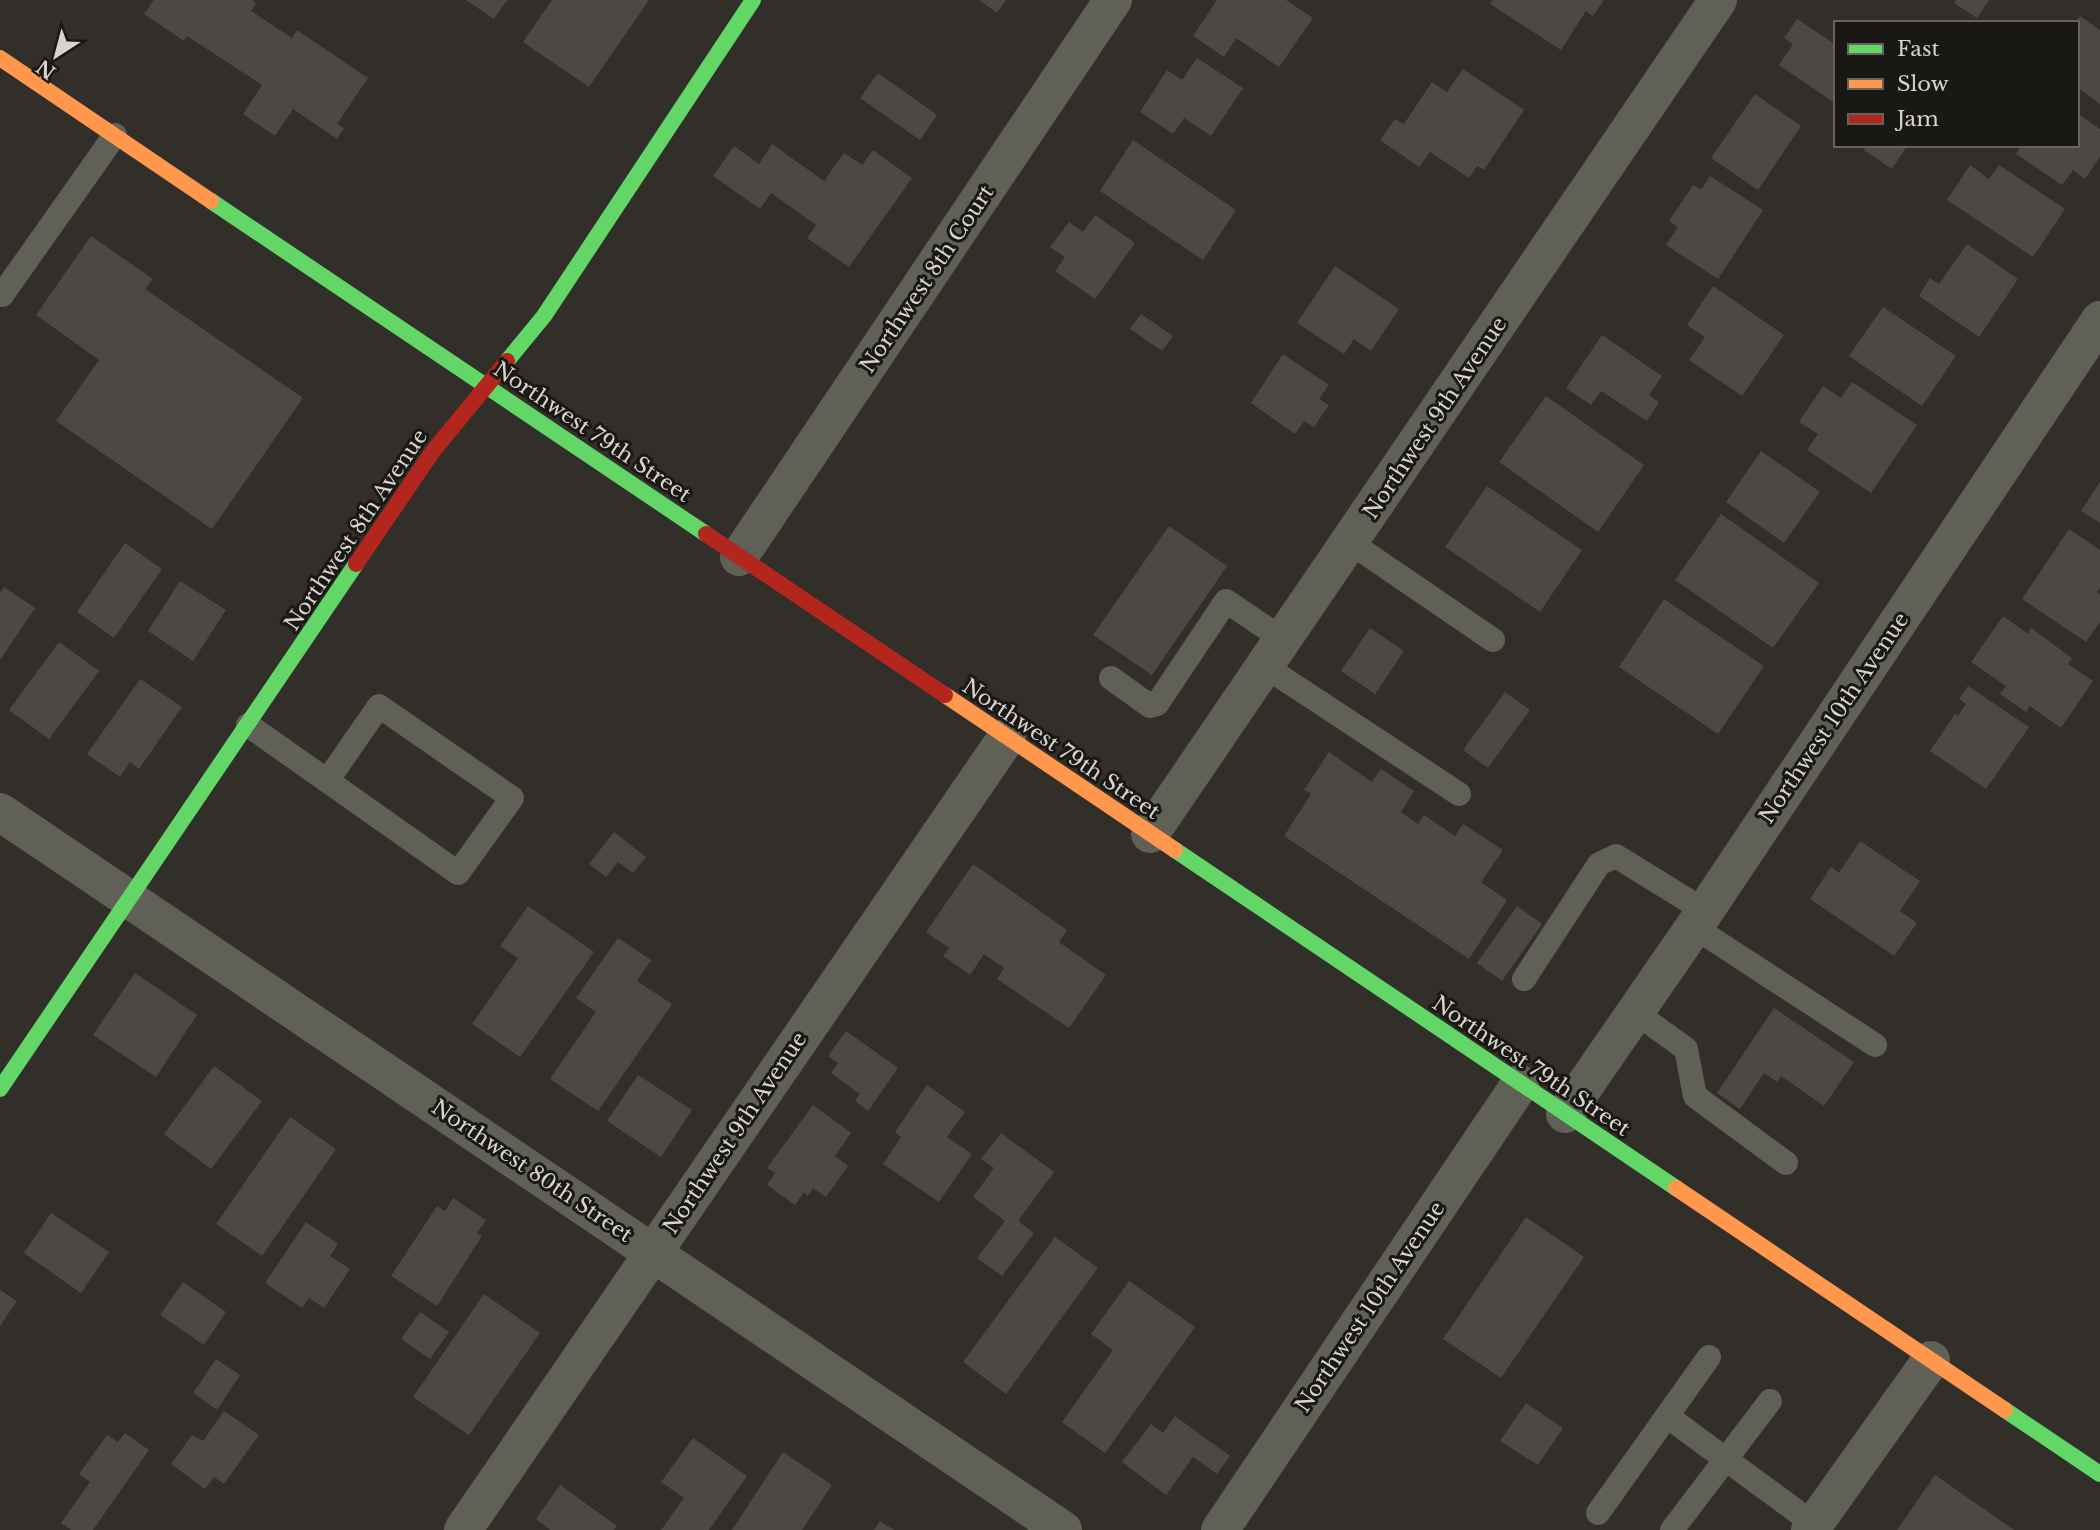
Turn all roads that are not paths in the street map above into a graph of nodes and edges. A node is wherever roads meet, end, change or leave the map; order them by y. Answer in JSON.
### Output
{"nodes":[{"id":1,"x":753,"y":0,"type":"edge"},
{"id":2,"x":1114,"y":0,"type":"edge"},
{"id":3,"x":1718,"y":0,"type":"edge"},
{"id":4,"x":0,"y":58,"type":"edge"},
{"id":5,"x":115,"y":135,"type":"junction"},
{"id":6,"x":2,"y":295,"type":"dead end"},
{"id":7,"x":2100,"y":320,"type":"edge"},
{"id":8,"x":486,"y":386,"type":"junction"},
{"id":9,"x":1351,"y":543,"type":"junction"},
{"id":10,"x":739,"y":557,"type":"junction"},
{"id":11,"x":1493,"y":640,"type":"dead end"},
{"id":12,"x":1275,"y":653,"type":"junction"},
{"id":13,"x":1111,"y":678,"type":"dead end"},
{"id":14,"x":248,"y":725,"type":"junction"},
{"id":15,"x":1007,"y":737,"type":"junction"},
{"id":16,"x":327,"y":781,"type":"junction"},
{"id":17,"x":1459,"y":793,"type":"dead end"},
{"id":18,"x":0,"y":812,"type":"edge"},
{"id":19,"x":1150,"y":834,"type":"junction"},
{"id":20,"x":128,"y":899,"type":"junction"},
{"id":21,"x":1700,"y":919,"type":"junction"},
{"id":22,"x":1524,"y":979,"type":"dead end"},
{"id":23,"x":1635,"y":1012,"type":"junction"},
{"id":24,"x":1875,"y":1045,"type":"dead end"},
{"id":25,"x":1520,"y":1084,"type":"junction"},
{"id":26,"x":0,"y":1089,"type":"edge"},
{"id":27,"x":1565,"y":1114,"type":"junction"},
{"id":28,"x":1786,"y":1163,"type":"dead end"},
{"id":29,"x":653,"y":1253,"type":"junction"},
{"id":30,"x":1710,"y":1357,"type":"dead end"},
{"id":31,"x":1931,"y":1360,"type":"junction"},
{"id":32,"x":1770,"y":1401,"type":"dead end"},
{"id":33,"x":1667,"y":1416,"type":"junction"},
{"id":34,"x":1727,"y":1460,"type":"junction"},
{"id":35,"x":2100,"y":1474,"type":"edge"},
{"id":36,"x":1598,"y":1513,"type":"dead end"},
{"id":37,"x":1812,"y":1527,"type":"edge"},
{"id":38,"x":463,"y":1530,"type":"edge"},
{"id":39,"x":1063,"y":1530,"type":"edge"},
{"id":40,"x":1220,"y":1530,"type":"edge"},
{"id":41,"x":1672,"y":1530,"type":"edge"}],
"edges":[{"from":1,"to":8,"type":"main road","name":"Northwest 8th Avenue"},
{"from":2,"to":10,"type":"street","name":"Northwest 8th Court"},
{"from":3,"to":9,"type":"street","name":"Northwest 9th Avenue"},
{"from":4,"to":5,"type":"main road","name":"Northwest 79th Street"},
{"from":5,"to":6,"type":"lane"},
{"from":5,"to":8,"type":"main road","name":"Northwest 79th Street"},
{"from":7,"to":21,"type":"street","name":"Northwest 10th Avenue"},
{"from":8,"to":10,"type":"main road","name":"Northwest 79th Street"},
{"from":8,"to":14,"type":"main road","name":"Northwest 8th Avenue"},
{"from":9,"to":11,"type":"lane"},
{"from":9,"to":12,"type":"street","name":"Northwest 9th Avenue"},
{"from":10,"to":15,"type":"main road","name":"Northwest 79th Street"},
{"from":12,"to":13,"type":"lane"},
{"from":12,"to":17,"type":"lane"},
{"from":12,"to":19,"type":"street","name":"Northwest 9th Avenue"},
{"from":14,"to":16,"type":"lane"},
{"from":14,"to":20,"type":"main road","name":"Northwest 8th Avenue"},
{"from":15,"to":19,"type":"main road","name":"Northwest 79th Street"},
{"from":15,"to":29,"type":"street","name":"Northwest 9th Avenue"},
{"from":16,"to":16,"type":"lane"},
{"from":18,"to":20,"type":"street","name":"Northwest 80th Street"},
{"from":19,"to":25,"type":"main road","name":"Northwest 79th Street"},
{"from":20,"to":26,"type":"main road","name":"Northwest 8th Avenue"},
{"from":20,"to":29,"type":"street","name":"Northwest 80th Street"},
{"from":21,"to":22,"type":"lane"},
{"from":21,"to":23,"type":"street","name":"Northwest 10th Avenue"},
{"from":21,"to":24,"type":"lane"},
{"from":23,"to":27,"type":"street","name":"Northwest 10th Avenue"},
{"from":23,"to":28,"type":"lane"},
{"from":25,"to":27,"type":"main road","name":"Northwest 79th Street"},
{"from":25,"to":40,"type":"street","name":"Northwest 10th Avenue"},
{"from":27,"to":31,"type":"main road","name":"Northwest 79th Street"},
{"from":29,"to":38,"type":"street","name":"Northwest 9th Avenue"},
{"from":29,"to":39,"type":"street","name":"Northwest 80th Street"},
{"from":30,"to":33,"type":"lane"},
{"from":31,"to":35,"type":"main road","name":"Northwest 79th Street"},
{"from":31,"to":37,"type":"street"},
{"from":32,"to":34,"type":"lane"},
{"from":33,"to":34,"type":"lane"},
{"from":33,"to":36,"type":"lane"},
{"from":34,"to":37,"type":"lane"},
{"from":34,"to":41,"type":"lane"}]}
